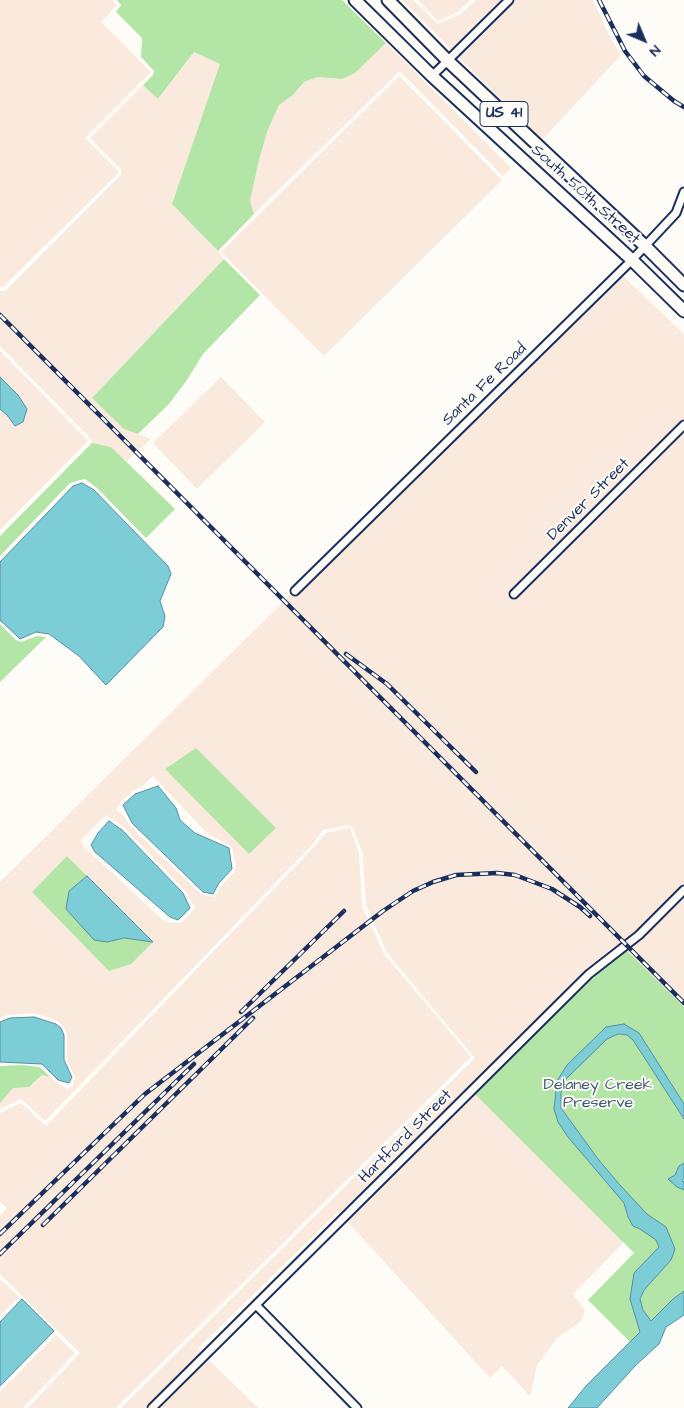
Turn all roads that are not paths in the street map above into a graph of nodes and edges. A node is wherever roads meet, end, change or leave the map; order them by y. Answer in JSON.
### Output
{"nodes":[{"id":1,"x":355,"y":0,"type":"edge"},
{"id":2,"x":388,"y":0,"type":"edge"},
{"id":3,"x":509,"y":0,"type":"edge"},
{"id":4,"x":448,"y":61,"type":"junction"},
{"id":5,"x":432,"y":76,"type":"junction"},
{"id":6,"x":684,"y":192,"type":"edge"},
{"id":7,"x":645,"y":246,"type":"junction"},
{"id":8,"x":632,"y":260,"type":"junction"},
{"id":9,"x":684,"y":285,"type":"edge"},
{"id":10,"x":684,"y":311,"type":"edge"},
{"id":11,"x":684,"y":425,"type":"edge"},
{"id":12,"x":295,"y":591,"type":"dead end"},
{"id":13,"x":514,"y":594,"type":"dead end"},
{"id":14,"x":684,"y":890,"type":"edge"},
{"id":15,"x":256,"y":1305,"type":"junction"},
{"id":16,"x":152,"y":1408,"type":"edge"},
{"id":17,"x":357,"y":1408,"type":"edge"}],
"edges":[{"from":1,"to":5,"type":"main road","name":"South 50th Street","number":"US 41"},
{"from":2,"to":4,"type":"main road","name":"South 50th Street","number":"US 41"},
{"from":3,"to":4,"type":"street"},
{"from":4,"to":5,"type":"street"},
{"from":4,"to":7,"type":"main road","name":"South 50th Street","number":"US 41"},
{"from":5,"to":8,"type":"main road","name":"South 50th Street","number":"US 41"},
{"from":6,"to":7,"type":"street","name":"Santa Fe Road"},
{"from":7,"to":8,"type":"street","name":"Santa Fe Road"},
{"from":7,"to":9,"type":"main road","name":"South 50th Street","number":"US 41"},
{"from":8,"to":10,"type":"main road","name":"South 50th Street","number":"US 41"},
{"from":8,"to":12,"type":"street","name":"Santa Fe Road"},
{"from":11,"to":13,"type":"street","name":"Denver Street"},
{"from":14,"to":15,"type":"street","name":"Hartford Street"},
{"from":15,"to":16,"type":"street","name":"Hartford Street"},
{"from":15,"to":17,"type":"street"}]}
